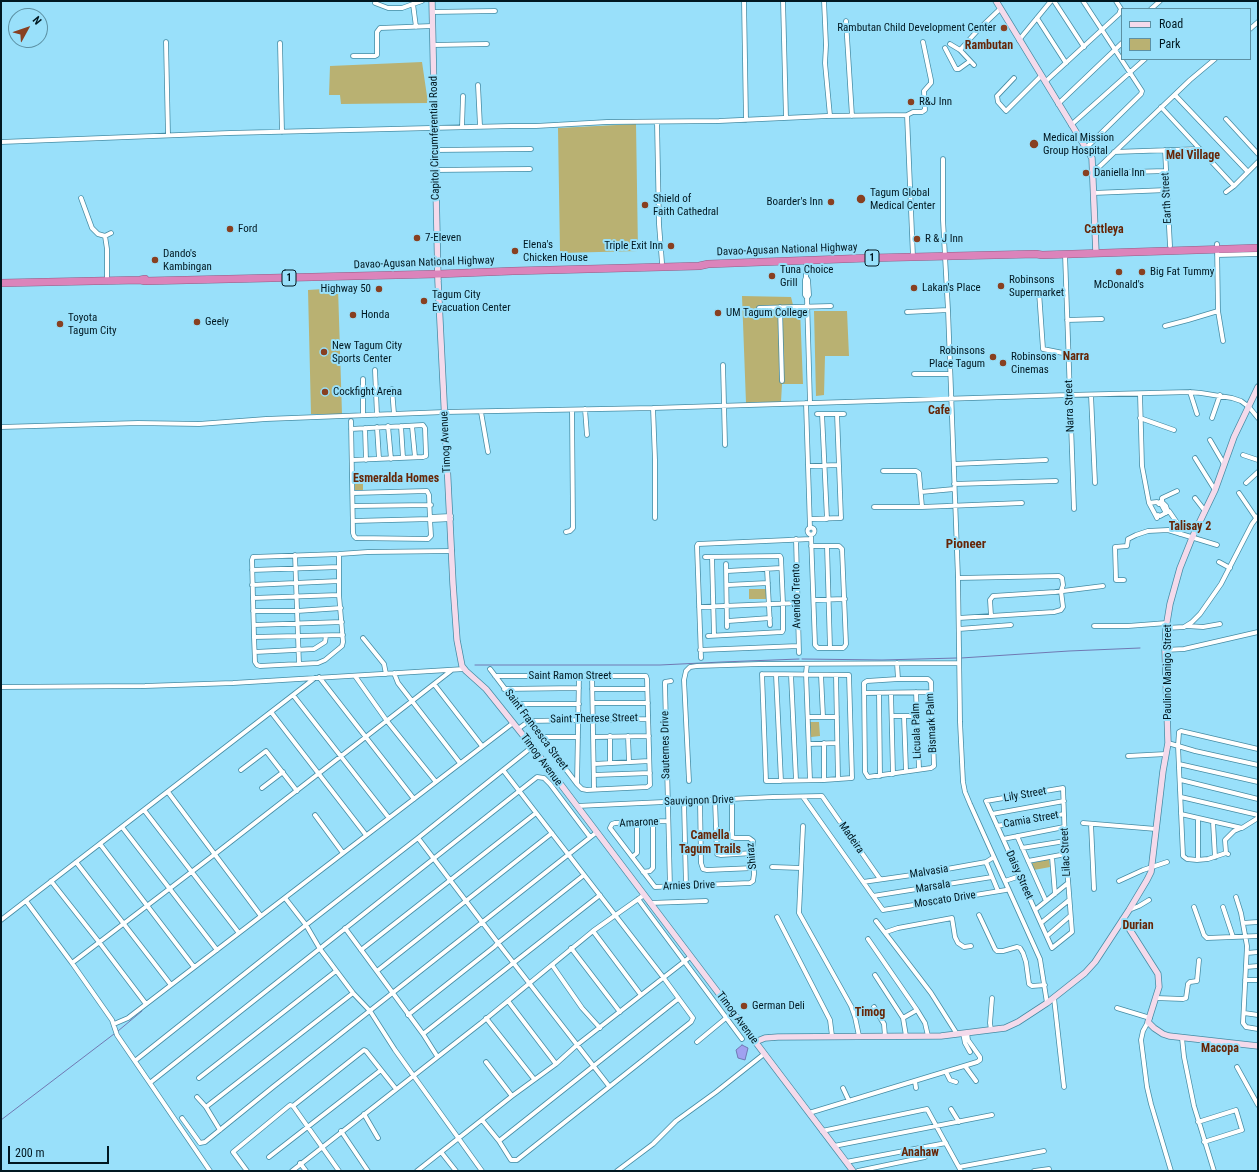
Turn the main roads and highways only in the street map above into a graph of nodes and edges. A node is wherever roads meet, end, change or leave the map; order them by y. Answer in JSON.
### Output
{"nodes":[{"id":1,"x":1258,"y":244,"type":"edge"},
{"id":2,"x":1258,"y":248,"type":"edge"},
{"id":3,"x":1217,"y":249,"type":"junction"},
{"id":4,"x":1096,"y":251,"type":"junction"},
{"id":5,"x":1036,"y":254,"type":"junction"},
{"id":6,"x":708,"y":264,"type":"junction"},
{"id":7,"x":648,"y":266,"type":"junction"},
{"id":8,"x":1,"y":283,"type":"edge"}],
"edges":[{"from":1,"to":3,"type":"highway","name":"Davao-Agusan National Highway","number":"1"},
{"from":2,"to":3,"type":"highway","name":"Davao-Agusan National Highway","number":"1"},
{"from":3,"to":4,"type":"highway","name":"Davao-Agusan National Highway","number":"1"},
{"from":3,"to":4,"type":"highway","name":"Davao-Agusan National Highway","number":"1"},
{"from":4,"to":5,"type":"highway","name":"Davao-Agusan National Highway","number":"1"},
{"from":4,"to":5,"type":"highway","name":"Davao-Agusan National Highway","number":"1"},
{"from":5,"to":6,"type":"highway","name":"Davao-Agusan National Highway","number":"1"},
{"from":6,"to":7,"type":"highway","name":"Davao-Agusan National Highway","number":"1"},
{"from":6,"to":7,"type":"highway","name":"Davao-Agusan National Highway","number":"1"},
{"from":7,"to":8,"type":"highway","name":"Davao-Agusan National Highway","number":"1"}]}
